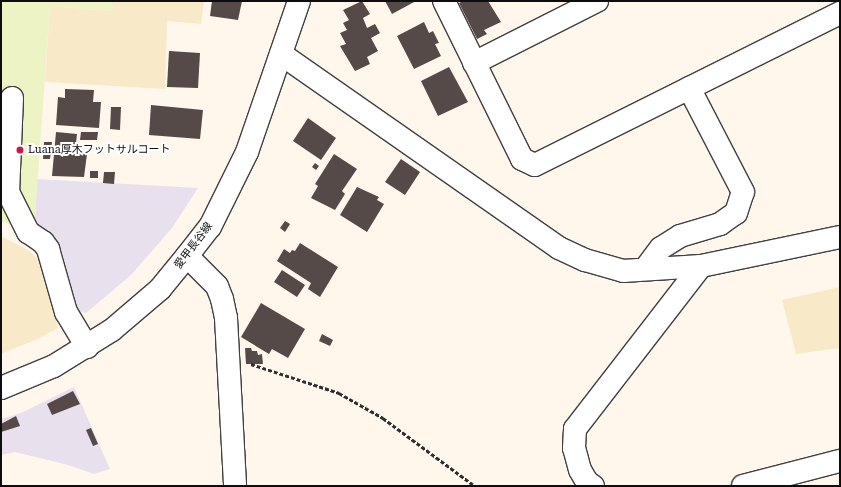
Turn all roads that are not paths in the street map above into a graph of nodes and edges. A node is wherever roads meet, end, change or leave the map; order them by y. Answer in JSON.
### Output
{"nodes":[{"id":1,"x":299,"y":1,"type":"edge"},
{"id":2,"x":444,"y":1,"type":"edge"},
{"id":3,"x":597,"y":1,"type":"edge"},
{"id":4,"x":840,"y":13,"type":"edge"},
{"id":5,"x":281,"y":54,"type":"junction"},
{"id":6,"x":474,"y":63,"type":"junction"},
{"id":7,"x":689,"y":88,"type":"junction"},
{"id":8,"x":12,"y":98,"type":"dead end"},
{"id":9,"x":839,"y":241,"type":"edge"},
{"id":10,"x":187,"y":256,"type":"junction"},
{"id":11,"x":701,"y":266,"type":"junction"},
{"id":12,"x":645,"y":269,"type":"junction"},
{"id":13,"x":87,"y":347,"type":"junction"},
{"id":14,"x":1,"y":388,"type":"edge"},
{"id":15,"x":840,"y":461,"type":"edge"},
{"id":16,"x":236,"y":486,"type":"edge"},
{"id":17,"x":592,"y":486,"type":"edge"},
{"id":18,"x":742,"y":486,"type":"edge"}],
"edges":[{"from":1,"to":5,"type":"street","name":"愛甲長谷線"},
{"from":2,"to":6,"type":"street"},
{"from":3,"to":6,"type":"street"},
{"from":4,"to":7,"type":"street"},
{"from":5,"to":10,"type":"street","name":"愛甲長谷線"},
{"from":5,"to":12,"type":"street"},
{"from":6,"to":7,"type":"street"},
{"from":7,"to":12,"type":"street"},
{"from":8,"to":13,"type":"street"},
{"from":9,"to":11,"type":"street"},
{"from":10,"to":13,"type":"street","name":"愛甲長谷線"},
{"from":10,"to":16,"type":"street"},
{"from":11,"to":12,"type":"street"},
{"from":11,"to":17,"type":"street"},
{"from":13,"to":14,"type":"street","name":"愛甲長谷線"},
{"from":15,"to":18,"type":"street"}]}
